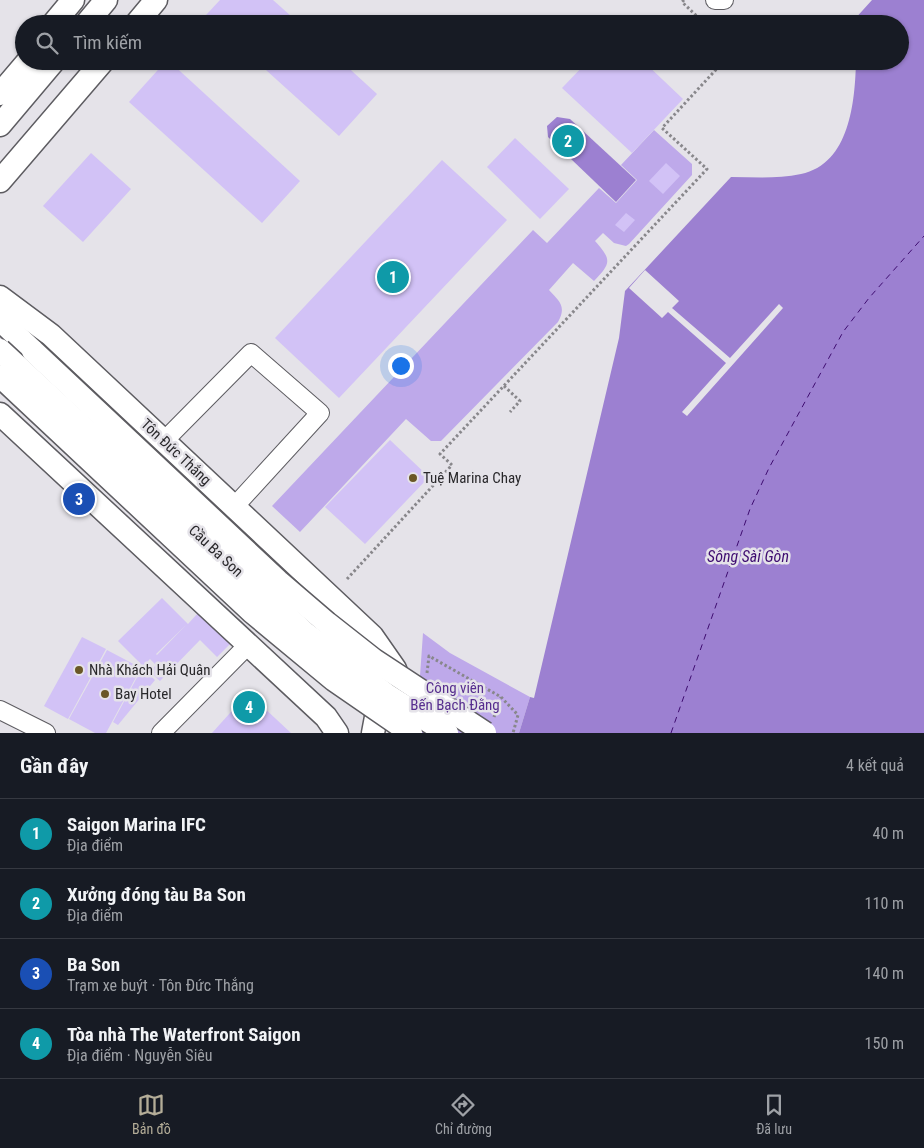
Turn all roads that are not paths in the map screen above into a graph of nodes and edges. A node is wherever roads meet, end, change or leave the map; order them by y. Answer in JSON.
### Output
{"nodes":[{"id":1,"x":73,"y":0,"type":"edge"},
{"id":2,"x":106,"y":0,"type":"edge"},
{"id":3,"x":156,"y":0,"type":"edge"},
{"id":4,"x":60,"y":15,"type":"edge"},
{"id":5,"x":94,"y":15,"type":"edge"},
{"id":6,"x":144,"y":15,"type":"edge"},
{"id":7,"x":20,"y":70,"type":"edge"},
{"id":8,"x":46,"y":70,"type":"edge"},
{"id":9,"x":96,"y":70,"type":"edge"},
{"id":10,"x":0,"y":94,"type":"edge"},
{"id":11,"x":0,"y":125,"type":"edge"},
{"id":12,"x":0,"y":181,"type":"edge"},
{"id":13,"x":0,"y":297,"type":"edge"},
{"id":14,"x":0,"y":320,"type":"edge"},
{"id":15,"x":0,"y":350,"type":"edge"},
{"id":16,"x":0,"y":376,"type":"edge"},
{"id":17,"x":2,"y":414,"type":"edge"},
{"id":18,"x":164,"y":441,"type":"junction"},
{"id":19,"x":234,"y":507,"type":"junction"},
{"id":20,"x":324,"y":590,"type":"junction"},
{"id":21,"x":347,"y":612,"type":"junction"},
{"id":22,"x":255,"y":651,"type":"junction"},
{"id":23,"x":0,"y":710,"type":"edge"},
{"id":24,"x":46,"y":733,"type":"edge"},
{"id":25,"x":161,"y":733,"type":"edge"},
{"id":26,"x":337,"y":733,"type":"edge"},
{"id":27,"x":373,"y":733,"type":"edge"},
{"id":28,"x":405,"y":733,"type":"edge"},
{"id":29,"x":411,"y":733,"type":"edge"},
{"id":30,"x":447,"y":733,"type":"edge"},
{"id":31,"x":485,"y":733,"type":"edge"}],
"edges":[{"from":1,"to":4,"type":"main road"},
{"from":2,"to":5,"type":"main road"},
{"from":3,"to":6,"type":"main road"},
{"from":7,"to":10,"type":"main road"},
{"from":8,"to":11,"type":"main road"},
{"from":9,"to":12,"type":"main road"},
{"from":13,"to":18,"type":"main road","name":"Tôn Đức Thắng"},
{"from":14,"to":31,"type":"main road","bridge":true},
{"from":15,"to":30,"type":"main road","name":"Cầu Ba Son","bridge":true},
{"from":16,"to":29,"type":"main road","name":"Cầu Ba Son","bridge":true},
{"from":17,"to":22,"type":"main road"},
{"from":18,"to":19,"type":"main road","name":"Tôn Đức Thắng"},
{"from":18,"to":19,"type":"street"},
{"from":19,"to":20,"type":"main road","name":"Tôn Đức Thắng"},
{"from":20,"to":21,"type":"main road","name":"Tôn Đức Thắng"},
{"from":20,"to":22,"type":"main road"},
{"from":21,"to":27,"type":"main road","name":"Tôn Đức Thắng"},
{"from":21,"to":28,"type":"main road","name":"Tôn Đức Thắng"},
{"from":22,"to":25,"type":"street"},
{"from":22,"to":26,"type":"main road"},
{"from":23,"to":24,"type":"street"}]}
